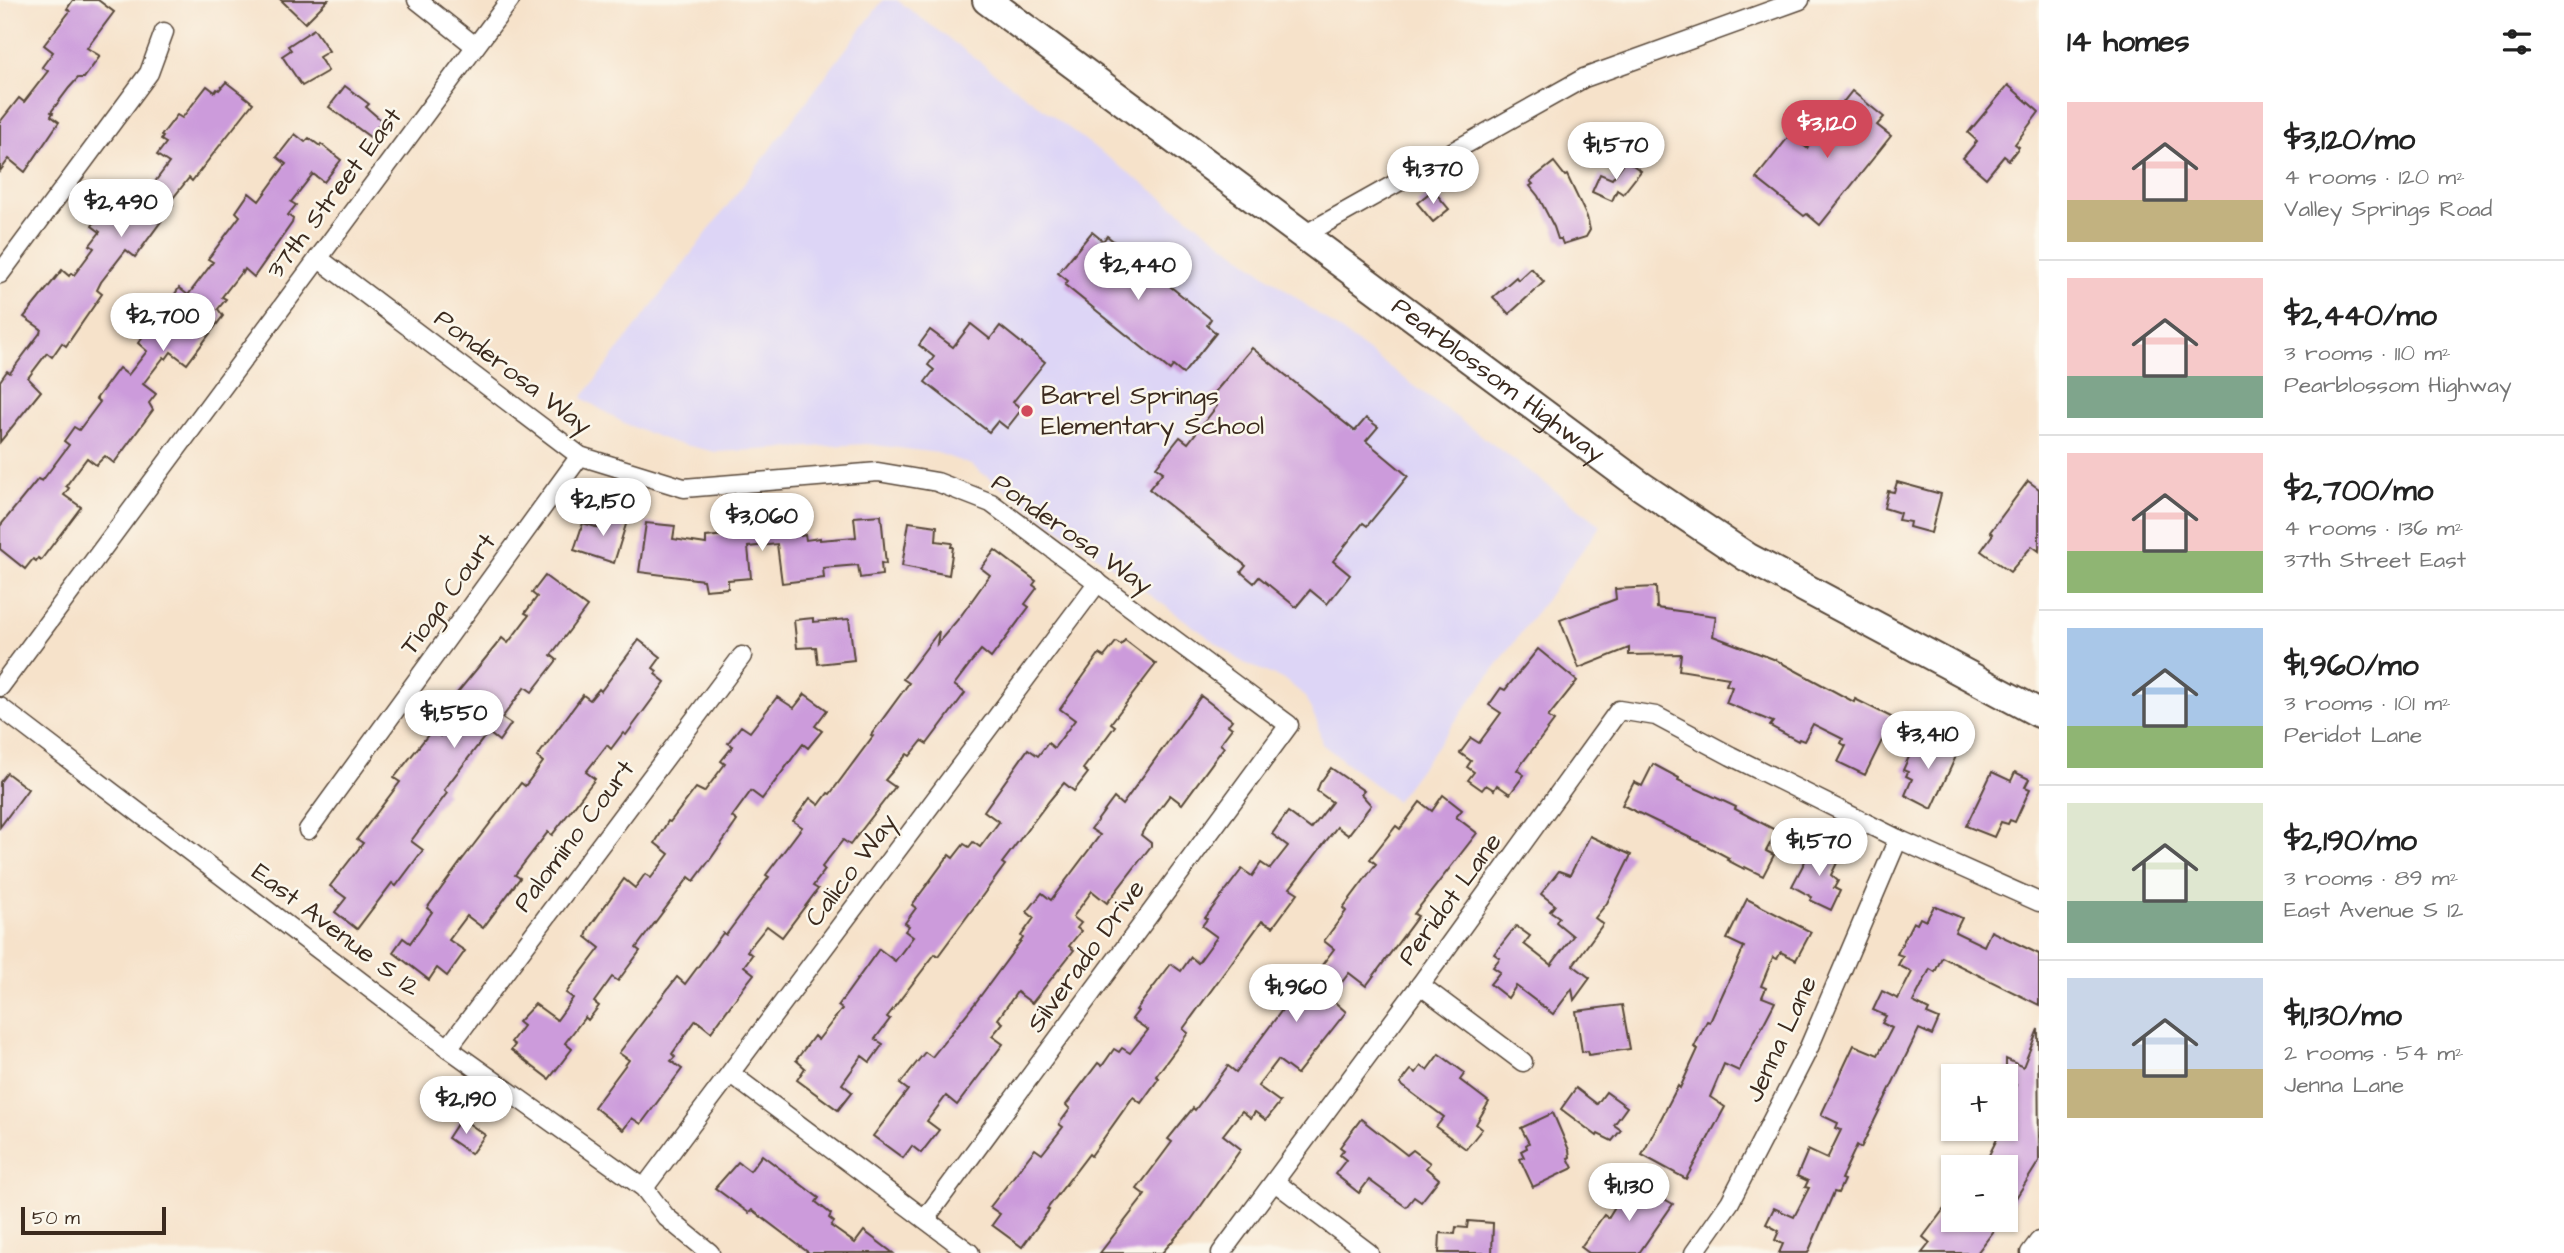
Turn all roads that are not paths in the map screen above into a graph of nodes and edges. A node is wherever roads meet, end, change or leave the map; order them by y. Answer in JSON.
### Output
{"nodes":[{"id":1,"x":418,"y":0,"type":"edge"},
{"id":2,"x":510,"y":0,"type":"edge"},
{"id":3,"x":987,"y":0,"type":"edge"},
{"id":4,"x":1800,"y":0,"type":"edge"},
{"id":5,"x":164,"y":32,"type":"dead end"},
{"id":6,"x":475,"y":46,"type":"junction"},
{"id":7,"x":1304,"y":235,"type":"junction"},
{"id":8,"x":318,"y":258,"type":"junction"},
{"id":9,"x":0,"y":274,"type":"edge"},
{"id":10,"x":580,"y":456,"type":"junction"},
{"id":11,"x":1098,"y":582,"type":"junction"},
{"id":12,"x":742,"y":656,"type":"dead end"},
{"id":13,"x":0,"y":687,"type":"edge"},
{"id":14,"x":0,"y":707,"type":"edge"},
{"id":15,"x":2039,"y":713,"type":"edge"},
{"id":16,"x":1289,"y":725,"type":"joint"},
{"id":17,"x":307,"y":830,"type":"dead end"},
{"id":18,"x":1898,"y":839,"type":"junction"},
{"id":19,"x":2037,"y":896,"type":"edge"},
{"id":20,"x":1420,"y":985,"type":"junction"},
{"id":21,"x":448,"y":1048,"type":"junction"},
{"id":22,"x":1523,"y":1062,"type":"dead end"},
{"id":23,"x":731,"y":1074,"type":"junction"},
{"id":24,"x":1275,"y":1182,"type":"junction"},
{"id":25,"x":645,"y":1188,"type":"junction"},
{"id":26,"x":925,"y":1219,"type":"junction"},
{"id":27,"x":2039,"y":1241,"type":"edge"},
{"id":28,"x":710,"y":1253,"type":"edge"},
{"id":29,"x":970,"y":1253,"type":"edge"},
{"id":30,"x":1221,"y":1253,"type":"edge"},
{"id":31,"x":1369,"y":1253,"type":"edge"},
{"id":32,"x":1694,"y":1253,"type":"edge"},
{"id":33,"x":2030,"y":1253,"type":"edge"}],
"edges":[{"from":1,"to":6,"type":"street"},
{"from":2,"to":6,"type":"street","name":"37th Street East"},
{"from":3,"to":7,"type":"main road","name":"Pearblossom Highway"},
{"from":4,"to":7,"type":"street"},
{"from":5,"to":9,"type":"street"},
{"from":6,"to":8,"type":"street","name":"37th Street East"},
{"from":7,"to":15,"type":"main road","name":"Pearblossom Highway"},
{"from":8,"to":10,"type":"street","name":"Ponderosa Way"},
{"from":8,"to":13,"type":"street","name":"37th Street East"},
{"from":10,"to":11,"type":"street","name":"Ponderosa Way"},
{"from":10,"to":17,"type":"street","name":"Tioga Court"},
{"from":11,"to":16,"type":"street","name":"Ponderosa Way"},
{"from":11,"to":23,"type":"street","name":"Calico Way"},
{"from":12,"to":21,"type":"street","name":"Palomino Court"},
{"from":14,"to":21,"type":"street","name":"East Avenue S 12"},
{"from":16,"to":26,"type":"street","name":"Silverado Drive"},
{"from":18,"to":19,"type":"street"},
{"from":18,"to":20,"type":"street","name":"Peridot Lane"},
{"from":18,"to":32,"type":"street","name":"Jenna Lane"},
{"from":20,"to":22,"type":"street"},
{"from":20,"to":24,"type":"street","name":"Peridot Lane"},
{"from":21,"to":25,"type":"street","name":"East Avenue S 12"},
{"from":23,"to":25,"type":"street","name":"Calico Way"},
{"from":23,"to":26,"type":"street"},
{"from":24,"to":30,"type":"street","name":"Peridot Lane"},
{"from":24,"to":31,"type":"street"},
{"from":25,"to":28,"type":"street","name":"East Avenue S 12"},
{"from":26,"to":29,"type":"street"},
{"from":27,"to":33,"type":"street"}]}
